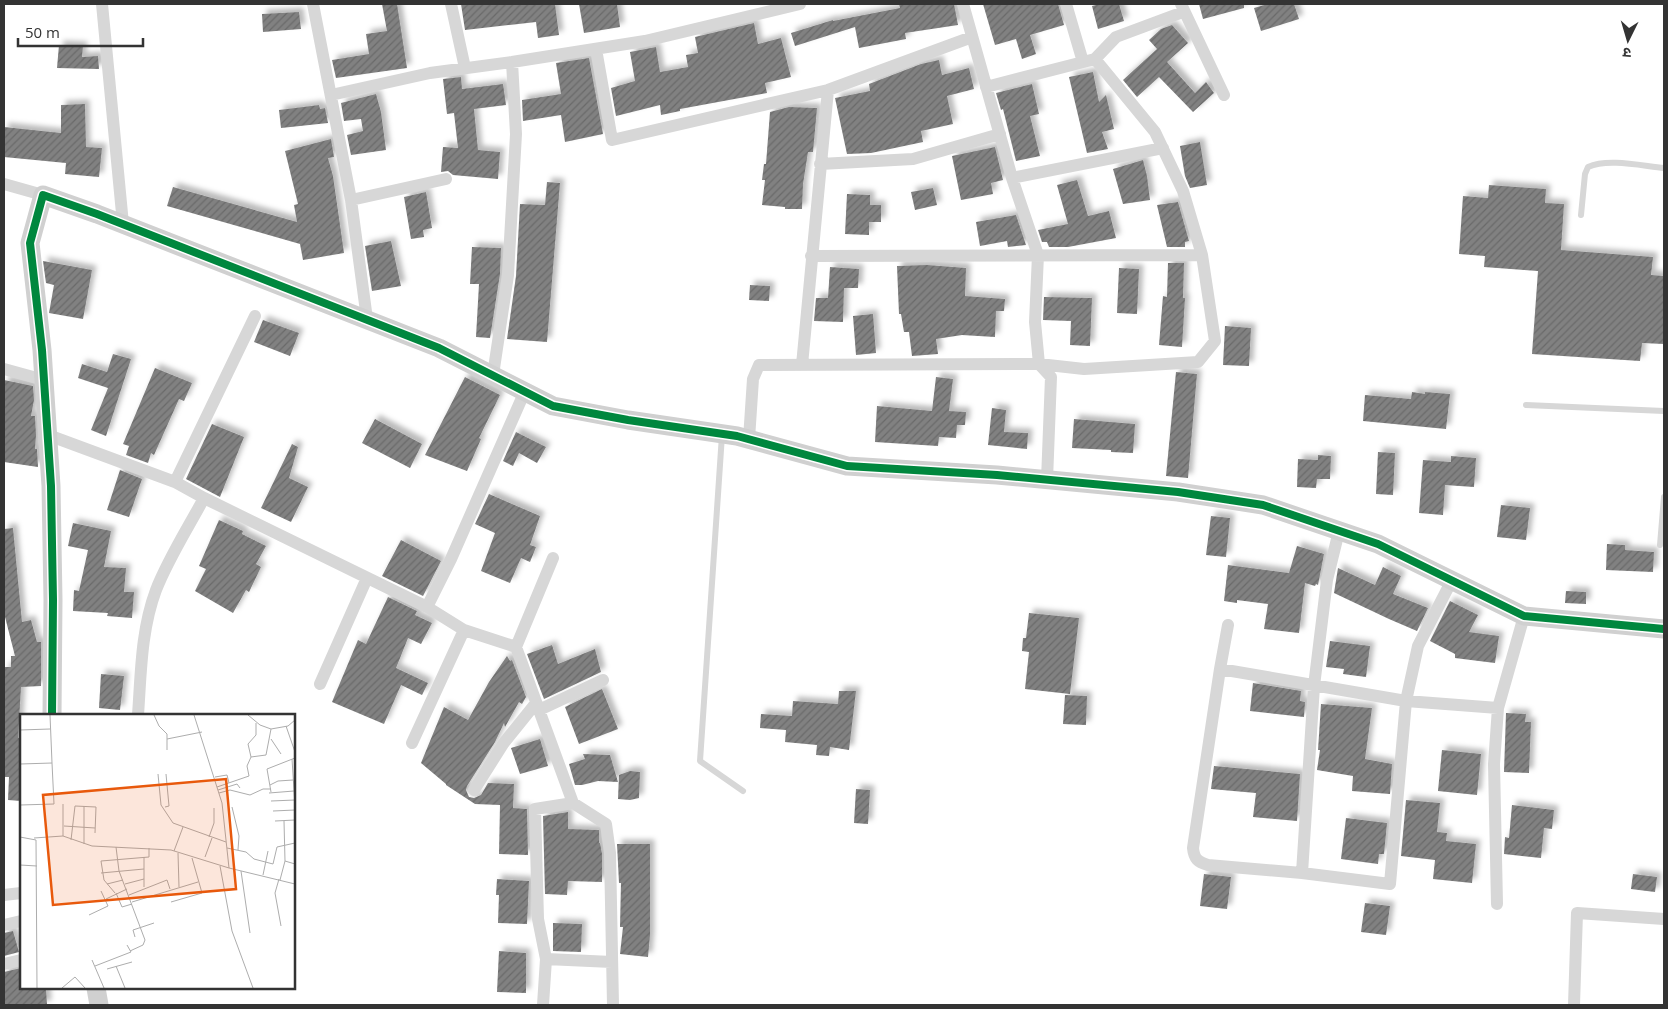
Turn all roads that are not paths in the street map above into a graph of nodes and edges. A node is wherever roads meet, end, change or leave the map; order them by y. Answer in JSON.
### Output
{"nodes":[{"id":1,"x":102,"y":4,"type":"edge"},
{"id":2,"x":313,"y":4,"type":"edge"},
{"id":3,"x":452,"y":4,"type":"edge"},
{"id":4,"x":800,"y":4,"type":"edge"},
{"id":5,"x":963,"y":4,"type":"edge"},
{"id":6,"x":1066,"y":4,"type":"edge"},
{"id":7,"x":1182,"y":8,"type":"edge"},
{"id":8,"x":972,"y":37,"type":"junction"},
{"id":9,"x":596,"y":48,"type":"junction"},
{"id":10,"x":1089,"y":61,"type":"junction"},
{"id":11,"x":512,"y":62,"type":"junction"},
{"id":12,"x":465,"y":68,"type":"junction"},
{"id":13,"x":986,"y":87,"type":"junction"},
{"id":14,"x":828,"y":90,"type":"junction"},
{"id":15,"x":1224,"y":94,"type":"dead end"},
{"id":16,"x":331,"y":95,"type":"junction"},
{"id":17,"x":1000,"y":134,"type":"junction"},
{"id":18,"x":1163,"y":148,"type":"junction"},
{"id":19,"x":820,"y":164,"type":"junction"},
{"id":20,"x":1664,"y":168,"type":"edge"},
{"id":21,"x":1012,"y":178,"type":"junction"},
{"id":22,"x":446,"y":179,"type":"dead end"},
{"id":23,"x":4,"y":184,"type":"edge"},
{"id":24,"x":43,"y":195,"type":"junction"},
{"id":25,"x":351,"y":200,"type":"junction"},
{"id":26,"x":1581,"y":215,"type":"dead end"},
{"id":27,"x":123,"y":224,"type":"junction"},
{"id":28,"x":1038,"y":255,"type":"junction"},
{"id":29,"x":1202,"y":255,"type":"junction"},
{"id":30,"x":811,"y":256,"type":"junction"},
{"id":31,"x":256,"y":316,"type":"dead end"},
{"id":32,"x":367,"y":319,"type":"junction"},
{"id":33,"x":1038,"y":364,"type":"junction"},
{"id":34,"x":802,"y":365,"type":"junction"},
{"id":35,"x":4,"y":369,"type":"edge"},
{"id":36,"x":494,"y":375,"type":"junction"},
{"id":37,"x":44,"y":380,"type":"junction"},
{"id":38,"x":525,"y":392,"type":"junction"},
{"id":39,"x":1526,"y":405,"type":"dead end"},
{"id":40,"x":1664,"y":411,"type":"edge"},
{"id":41,"x":722,"y":434,"type":"junction"},
{"id":42,"x":48,"y":435,"type":"junction"},
{"id":43,"x":749,"y":439,"type":"junction"},
{"id":44,"x":1047,"y":480,"type":"junction"},
{"id":45,"x":175,"y":482,"type":"junction"},
{"id":46,"x":1664,"y":497,"type":"edge"},
{"id":47,"x":204,"y":498,"type":"junction"},
{"id":48,"x":1339,"y":531,"type":"junction"},
{"id":49,"x":1660,"y":545,"type":"dead end"},
{"id":50,"x":553,"y":558,"type":"dead end"},
{"id":51,"x":367,"y":578,"type":"junction"},
{"id":52,"x":1452,"y":580,"type":"junction"},
{"id":53,"x":427,"y":607,"type":"junction"},
{"id":54,"x":1524,"y":616,"type":"junction"},
{"id":55,"x":1228,"y":625,"type":"dead end"},
{"id":56,"x":1664,"y":629,"type":"edge"},
{"id":57,"x":464,"y":630,"type":"junction"},
{"id":58,"x":516,"y":647,"type":"junction"},
{"id":59,"x":1220,"y":669,"type":"junction"},
{"id":60,"x":604,"y":680,"type":"dead end"},
{"id":61,"x":320,"y":684,"type":"dead end"},
{"id":62,"x":1314,"y":686,"type":"junction"},
{"id":63,"x":1406,"y":701,"type":"junction"},
{"id":64,"x":538,"y":707,"type":"junction"},
{"id":65,"x":1498,"y":708,"type":"junction"},
{"id":66,"x":52,"y":714,"type":"edge"},
{"id":67,"x":138,"y":714,"type":"edge"},
{"id":68,"x":412,"y":742,"type":"dead end"},
{"id":69,"x":474,"y":790,"type":"dead end"},
{"id":70,"x":743,"y":791,"type":"dead end"},
{"id":71,"x":573,"y":803,"type":"junction"},
{"id":72,"x":1302,"y":873,"type":"junction"},
{"id":73,"x":20,"y":893,"type":"edge"},
{"id":74,"x":4,"y":896,"type":"edge"},
{"id":75,"x":1497,"y":904,"type":"dead end"},
{"id":76,"x":1664,"y":919,"type":"edge"},
{"id":77,"x":20,"y":921,"type":"edge"},
{"id":78,"x":4,"y":924,"type":"edge"},
{"id":79,"x":546,"y":959,"type":"junction"},
{"id":80,"x":20,"y":960,"type":"edge"},
{"id":81,"x":612,"y":962,"type":"junction"},
{"id":82,"x":4,"y":964,"type":"edge"},
{"id":83,"x":96,"y":989,"type":"edge"},
{"id":84,"x":99,"y":1005,"type":"edge"},
{"id":85,"x":543,"y":1005,"type":"edge"},
{"id":86,"x":614,"y":1005,"type":"edge"},
{"id":87,"x":1574,"y":1005,"type":"edge"}],
"edges":[{"from":1,"to":27,"type":"street"},
{"from":2,"to":16,"type":"street"},
{"from":3,"to":12,"type":"street"},
{"from":4,"to":9,"type":"street"},
{"from":5,"to":8,"type":"street"},
{"from":6,"to":10,"type":"street"},
{"from":7,"to":10,"type":"street"},
{"from":7,"to":15,"type":"street"},
{"from":8,"to":13,"type":"street"},
{"from":8,"to":14,"type":"street"},
{"from":9,"to":11,"type":"street"},
{"from":9,"to":14,"type":"street"},
{"from":10,"to":13,"type":"street"},
{"from":10,"to":18,"type":"street"},
{"from":11,"to":12,"type":"street"},
{"from":11,"to":36,"type":"street"},
{"from":12,"to":16,"type":"street"},
{"from":13,"to":17,"type":"street"},
{"from":14,"to":19,"type":"street"},
{"from":16,"to":25,"type":"street"},
{"from":17,"to":19,"type":"street"},
{"from":17,"to":21,"type":"street"},
{"from":18,"to":21,"type":"street"},
{"from":18,"to":29,"type":"street"},
{"from":19,"to":30,"type":"street"},
{"from":20,"to":26,"type":"lane"},
{"from":21,"to":28,"type":"street"},
{"from":22,"to":25,"type":"street"},
{"from":23,"to":24,"type":"street"},
{"from":24,"to":27,"type":"street"},
{"from":24,"to":37,"type":"street"},
{"from":25,"to":32,"type":"street"},
{"from":27,"to":32,"type":"street"},
{"from":28,"to":29,"type":"street"},
{"from":28,"to":30,"type":"street"},
{"from":28,"to":33,"type":"street"},
{"from":29,"to":33,"type":"street"},
{"from":30,"to":34,"type":"street"},
{"from":31,"to":45,"type":"street"},
{"from":32,"to":36,"type":"street"},
{"from":33,"to":34,"type":"street"},
{"from":33,"to":44,"type":"street"},
{"from":34,"to":43,"type":"street"},
{"from":35,"to":37,"type":"street"},
{"from":36,"to":38,"type":"street"},
{"from":37,"to":42,"type":"street"},
{"from":38,"to":41,"type":"street"},
{"from":38,"to":53,"type":"street"},
{"from":39,"to":40,"type":"lane"},
{"from":41,"to":43,"type":"street"},
{"from":41,"to":70,"type":"lane"},
{"from":42,"to":45,"type":"street"},
{"from":42,"to":66,"type":"street"},
{"from":43,"to":44,"type":"street"},
{"from":44,"to":48,"type":"street"},
{"from":45,"to":47,"type":"street"},
{"from":46,"to":49,"type":"lane"},
{"from":47,"to":51,"type":"street"},
{"from":47,"to":67,"type":"street"},
{"from":48,"to":52,"type":"street"},
{"from":48,"to":62,"type":"street"},
{"from":50,"to":58,"type":"street"},
{"from":51,"to":53,"type":"street"},
{"from":51,"to":61,"type":"street"},
{"from":52,"to":54,"type":"street"},
{"from":52,"to":63,"type":"street"},
{"from":53,"to":57,"type":"street"},
{"from":54,"to":56,"type":"street"},
{"from":54,"to":65,"type":"street"},
{"from":55,"to":59,"type":"street"},
{"from":57,"to":58,"type":"street"},
{"from":57,"to":68,"type":"street"},
{"from":58,"to":64,"type":"street"},
{"from":59,"to":62,"type":"street"},
{"from":59,"to":72,"type":"street"},
{"from":60,"to":64,"type":"street"},
{"from":62,"to":63,"type":"street"},
{"from":62,"to":72,"type":"street"},
{"from":63,"to":65,"type":"street"},
{"from":63,"to":72,"type":"street"},
{"from":64,"to":69,"type":"street"},
{"from":64,"to":71,"type":"street"},
{"from":65,"to":75,"type":"street"},
{"from":71,"to":79,"type":"street"},
{"from":71,"to":81,"type":"street"},
{"from":73,"to":74,"type":"street"},
{"from":76,"to":87,"type":"street"},
{"from":77,"to":78,"type":"street"},
{"from":79,"to":81,"type":"street"},
{"from":79,"to":85,"type":"street"},
{"from":80,"to":82,"type":"street"},
{"from":81,"to":86,"type":"street"},
{"from":83,"to":84,"type":"street"}]}
